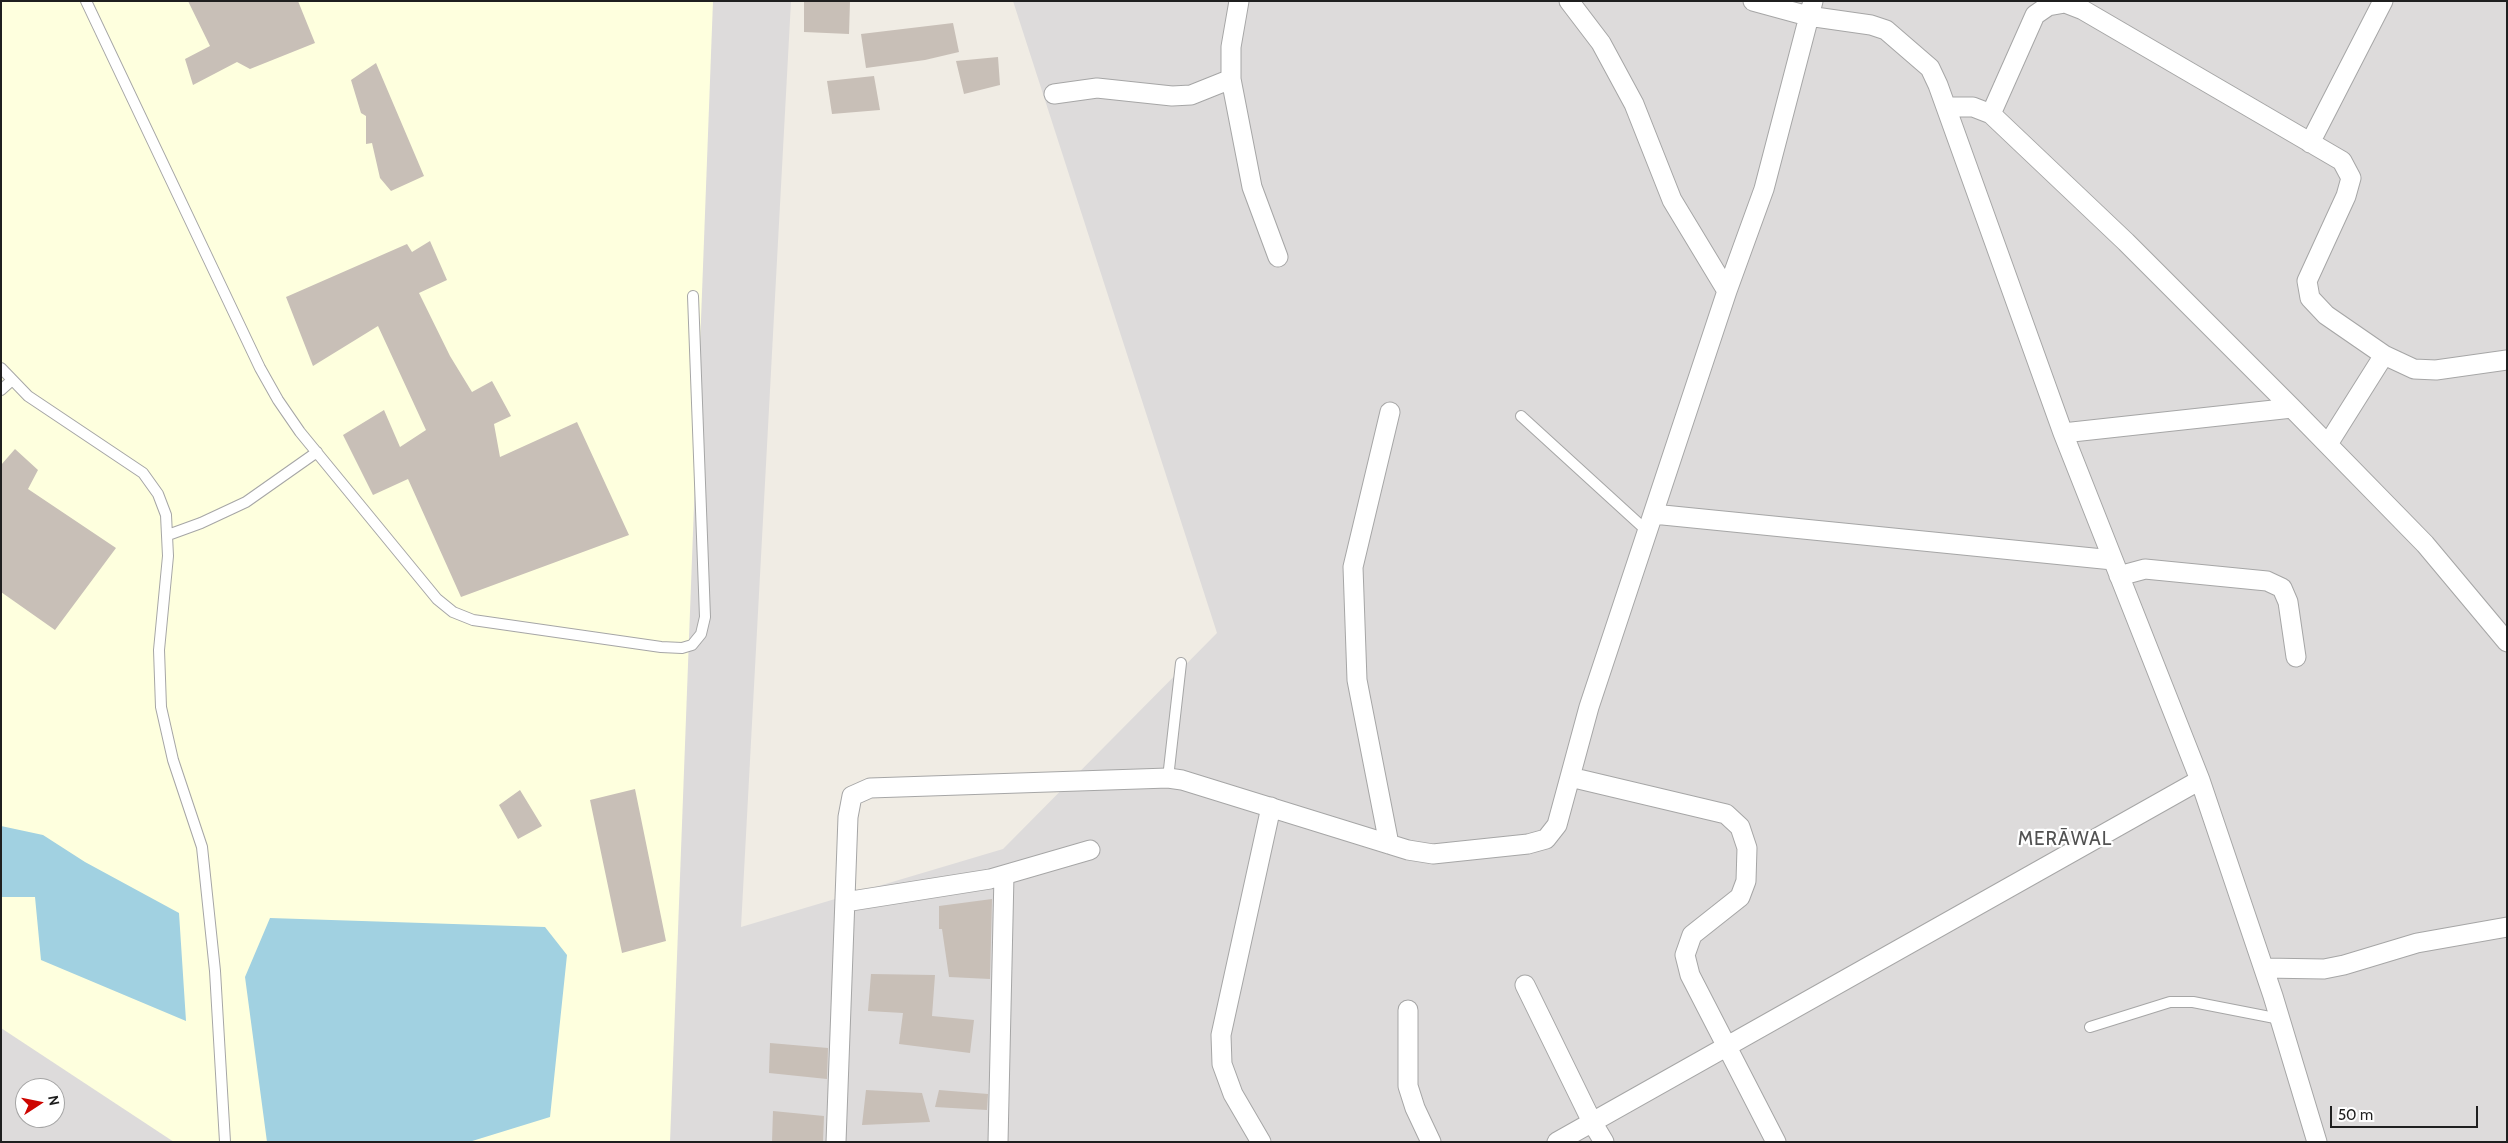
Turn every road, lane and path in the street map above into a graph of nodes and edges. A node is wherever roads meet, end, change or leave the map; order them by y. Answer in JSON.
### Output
{"nodes":[{"id":1,"x":86,"y":1,"type":"edge"},
{"id":2,"x":1239,"y":1,"type":"edge"},
{"id":3,"x":1570,"y":1,"type":"edge"},
{"id":4,"x":1753,"y":1,"type":"edge"},
{"id":5,"x":2383,"y":1,"type":"edge"},
{"id":6,"x":1810,"y":8,"type":"edge"},
{"id":7,"x":1231,"y":79,"type":"junction"},
{"id":8,"x":1054,"y":94,"type":"dead end"},
{"id":9,"x":1947,"y":108,"type":"junction"},
{"id":10,"x":1991,"y":114,"type":"junction"},
{"id":11,"x":2310,"y":142,"type":"junction"},
{"id":12,"x":1278,"y":257,"type":"dead end"},
{"id":13,"x":1727,"y":291,"type":"junction"},
{"id":14,"x":693,"y":296,"type":"dead end"},
{"id":15,"x":2384,"y":354,"type":"junction"},
{"id":16,"x":2507,"y":360,"type":"edge"},
{"id":17,"x":1,"y":368,"type":"edge"},
{"id":18,"x":11,"y":381,"type":"junction"},
{"id":19,"x":1,"y":390,"type":"edge"},
{"id":20,"x":2292,"y":408,"type":"junction"},
{"id":21,"x":1390,"y":412,"type":"dead end"},
{"id":22,"x":1521,"y":416,"type":"dead end"},
{"id":23,"x":2062,"y":433,"type":"junction"},
{"id":24,"x":2328,"y":444,"type":"junction"},
{"id":25,"x":317,"y":452,"type":"junction"},
{"id":26,"x":1650,"y":522,"type":"junction"},
{"id":27,"x":168,"y":535,"type":"junction"},
{"id":28,"x":2116,"y":568,"type":"junction"},
{"id":29,"x":2507,"y":642,"type":"edge"},
{"id":30,"x":2296,"y":657,"type":"dead end"},
{"id":31,"x":1180,"y":663,"type":"dead end"},
{"id":32,"x":1570,"y":777,"type":"junction"},
{"id":33,"x":1168,"y":778,"type":"junction"},
{"id":34,"x":2200,"y":780,"type":"junction"},
{"id":35,"x":1270,"y":807,"type":"junction"},
{"id":36,"x":1389,"y":844,"type":"junction"},
{"id":37,"x":1090,"y":850,"type":"dead end"},
{"id":38,"x":1004,"y":875,"type":"junction"},
{"id":39,"x":845,"y":902,"type":"junction"},
{"id":40,"x":2507,"y":927,"type":"edge"},
{"id":41,"x":2264,"y":968,"type":"junction"},
{"id":42,"x":1525,"y":985,"type":"dead end"},
{"id":43,"x":1408,"y":1010,"type":"dead end"},
{"id":44,"x":2280,"y":1019,"type":"junction"},
{"id":45,"x":2090,"y":1027,"type":"dead end"},
{"id":46,"x":1726,"y":1047,"type":"junction"},
{"id":47,"x":1592,"y":1122,"type":"junction"},
{"id":48,"x":225,"y":1142,"type":"edge"},
{"id":49,"x":836,"y":1142,"type":"edge"},
{"id":50,"x":998,"y":1142,"type":"edge"},
{"id":51,"x":1260,"y":1142,"type":"edge"},
{"id":52,"x":1431,"y":1142,"type":"edge"},
{"id":53,"x":1557,"y":1142,"type":"edge"},
{"id":54,"x":1604,"y":1142,"type":"edge"},
{"id":55,"x":1776,"y":1142,"type":"edge"},
{"id":56,"x":2317,"y":1142,"type":"edge"}],
"edges":[{"from":1,"to":25,"type":"lane"},
{"from":2,"to":7,"type":"street"},
{"from":3,"to":13,"type":"street"},
{"from":4,"to":6,"type":"street"},
{"from":5,"to":11,"type":"street"},
{"from":6,"to":9,"type":"street"},
{"from":6,"to":13,"type":"street"},
{"from":7,"to":8,"type":"street"},
{"from":7,"to":12,"type":"street"},
{"from":9,"to":10,"type":"street"},
{"from":9,"to":23,"type":"street"},
{"from":10,"to":11,"type":"street"},
{"from":10,"to":20,"type":"street"},
{"from":11,"to":15,"type":"street"},
{"from":13,"to":26,"type":"street"},
{"from":14,"to":25,"type":"lane"},
{"from":15,"to":16,"type":"street"},
{"from":15,"to":24,"type":"street"},
{"from":17,"to":18,"type":"lane"},
{"from":18,"to":19,"type":"lane"},
{"from":18,"to":27,"type":"lane"},
{"from":20,"to":23,"type":"street"},
{"from":20,"to":24,"type":"street"},
{"from":21,"to":36,"type":"street"},
{"from":22,"to":26,"type":"lane"},
{"from":23,"to":28,"type":"street"},
{"from":24,"to":29,"type":"street"},
{"from":25,"to":27,"type":"lane"},
{"from":26,"to":28,"type":"street"},
{"from":26,"to":32,"type":"street"},
{"from":27,"to":48,"type":"lane"},
{"from":28,"to":30,"type":"street"},
{"from":28,"to":34,"type":"street"},
{"from":31,"to":33,"type":"lane"},
{"from":32,"to":36,"type":"street"},
{"from":32,"to":46,"type":"street"},
{"from":33,"to":35,"type":"street"},
{"from":33,"to":39,"type":"street"},
{"from":34,"to":41,"type":"street"},
{"from":34,"to":46,"type":"street"},
{"from":35,"to":36,"type":"street"},
{"from":35,"to":51,"type":"street"},
{"from":37,"to":38,"type":"street"},
{"from":38,"to":39,"type":"street"},
{"from":38,"to":50,"type":"street"},
{"from":39,"to":49,"type":"street"},
{"from":40,"to":41,"type":"street"},
{"from":41,"to":44,"type":"street"},
{"from":42,"to":47,"type":"street"},
{"from":43,"to":52,"type":"street"},
{"from":44,"to":45,"type":"lane"},
{"from":44,"to":56,"type":"street"},
{"from":46,"to":47,"type":"street"},
{"from":46,"to":55,"type":"street"},
{"from":47,"to":53,"type":"street"},
{"from":47,"to":54,"type":"street"}]}
